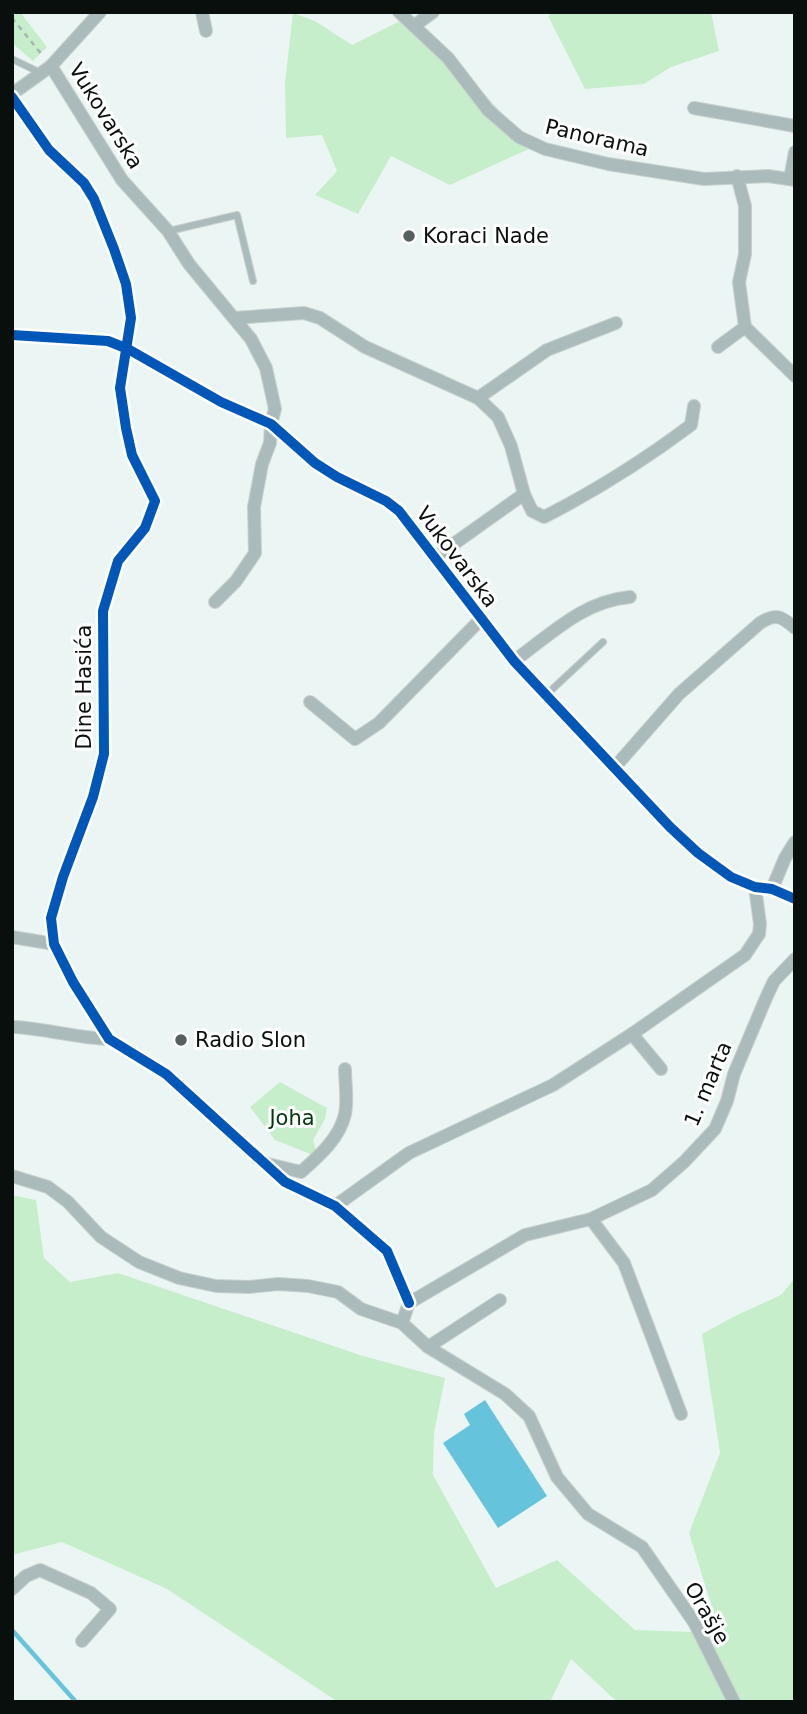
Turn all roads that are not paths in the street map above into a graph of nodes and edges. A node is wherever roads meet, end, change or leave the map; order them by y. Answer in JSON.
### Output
{"nodes":[{"id":1,"x":100,"y":12,"type":"edge"},
{"id":2,"x":202,"y":12,"type":"edge"},
{"id":3,"x":400,"y":12,"type":"edge"},
{"id":4,"x":433,"y":12,"type":"edge"},
{"id":5,"x":414,"y":26,"type":"junction"},
{"id":6,"x":206,"y":31,"type":"dead end"},
{"id":7,"x":12,"y":59,"type":"edge"},
{"id":8,"x":46,"y":69,"type":"junction"},
{"id":9,"x":12,"y":95,"type":"edge"},
{"id":10,"x":694,"y":108,"type":"dead end"},
{"id":11,"x":795,"y":126,"type":"edge"},
{"id":12,"x":795,"y":152,"type":"edge"},
{"id":13,"x":737,"y":176,"type":"junction"},
{"id":14,"x":792,"y":179,"type":"edge"},
{"id":15,"x":168,"y":232,"type":"junction"},
{"id":16,"x":253,"y":281,"type":"dead end"},
{"id":17,"x":234,"y":318,"type":"junction"},
{"id":18,"x":616,"y":323,"type":"dead end"},
{"id":19,"x":745,"y":327,"type":"junction"},
{"id":20,"x":12,"y":335,"type":"edge"},
{"id":21,"x":718,"y":346,"type":"dead end"},
{"id":22,"x":128,"y":349,"type":"junction"},
{"id":23,"x":795,"y":376,"type":"edge"},
{"id":24,"x":478,"y":398,"type":"junction"},
{"id":25,"x":694,"y":406,"type":"dead end"},
{"id":26,"x":271,"y":424,"type":"junction"},
{"id":27,"x":524,"y":494,"type":"junction"},
{"id":28,"x":434,"y":558,"type":"junction"},
{"id":29,"x":630,"y":597,"type":"dead end"},
{"id":30,"x":215,"y":602,"type":"dead end"},
{"id":31,"x":480,"y":620,"type":"junction"},
{"id":32,"x":795,"y":628,"type":"edge"},
{"id":33,"x":603,"y":642,"type":"dead end"},
{"id":34,"x":514,"y":662,"type":"junction"},
{"id":35,"x":545,"y":695,"type":"junction"},
{"id":36,"x":310,"y":702,"type":"dead end"},
{"id":37,"x":614,"y":768,"type":"junction"},
{"id":38,"x":795,"y":842,"type":"edge"},
{"id":39,"x":755,"y":887,"type":"junction"},
{"id":40,"x":772,"y":889,"type":"junction"},
{"id":41,"x":795,"y":899,"type":"edge"},
{"id":42,"x":12,"y":937,"type":"edge"},
{"id":43,"x":54,"y":944,"type":"junction"},
{"id":44,"x":795,"y":959,"type":"edge"},
{"id":45,"x":15,"y":1027,"type":"dead end"},
{"id":46,"x":632,"y":1034,"type":"junction"},
{"id":47,"x":109,"y":1039,"type":"junction"},
{"id":48,"x":345,"y":1069,"type":"dead end"},
{"id":49,"x":661,"y":1069,"type":"dead end"},
{"id":50,"x":267,"y":1164,"type":"junction"},
{"id":51,"x":12,"y":1176,"type":"edge"},
{"id":52,"x":335,"y":1206,"type":"junction"},
{"id":53,"x":591,"y":1219,"type":"junction"},
{"id":54,"x":500,"y":1300,"type":"dead end"},
{"id":55,"x":409,"y":1303,"type":"junction"},
{"id":56,"x":402,"y":1323,"type":"junction"},
{"id":57,"x":428,"y":1347,"type":"junction"},
{"id":58,"x":681,"y":1414,"type":"dead end"},
{"id":59,"x":12,"y":1589,"type":"edge"},
{"id":60,"x":82,"y":1641,"type":"dead end"},
{"id":61,"x":734,"y":1702,"type":"edge"}],
"edges":[{"from":1,"to":8,"type":"street"},
{"from":2,"to":6,"type":"street"},
{"from":3,"to":5,"type":"street","name":"Panorama"},
{"from":4,"to":5,"type":"street"},
{"from":5,"to":13,"type":"street","name":"Panorama"},
{"from":7,"to":8,"type":"lane"},
{"from":8,"to":9,"type":"street"},
{"from":8,"to":15,"type":"street","name":"Vukovarska"},
{"from":9,"to":22,"type":"street"},
{"from":10,"to":11,"type":"street"},
{"from":12,"to":14,"type":"street","name":"Panorama"},
{"from":13,"to":14,"type":"street","name":"Panorama"},
{"from":13,"to":19,"type":"street"},
{"from":15,"to":16,"type":"lane"},
{"from":15,"to":17,"type":"street","name":"Vukovarska"},
{"from":17,"to":24,"type":"street"},
{"from":17,"to":26,"type":"street","name":"Vukovarska"},
{"from":18,"to":24,"type":"street"},
{"from":19,"to":21,"type":"street"},
{"from":19,"to":23,"type":"street"},
{"from":20,"to":22,"type":"street"},
{"from":22,"to":26,"type":"street","name":"Vukovarska"},
{"from":22,"to":43,"type":"street","name":"Dine Hasića"},
{"from":24,"to":27,"type":"street"},
{"from":25,"to":27,"type":"street"},
{"from":26,"to":28,"type":"street","name":"Vukovarska"},
{"from":26,"to":30,"type":"street","name":"Vukovarska"},
{"from":27,"to":28,"type":"street","name":"Vukovarska"},
{"from":28,"to":31,"type":"street","name":"Vukovarska"},
{"from":29,"to":34,"type":"street"},
{"from":31,"to":34,"type":"street","name":"Vukovarska"},
{"from":31,"to":36,"type":"street","name":"Vukovarska"},
{"from":32,"to":37,"type":"street"},
{"from":33,"to":35,"type":"lane"},
{"from":34,"to":35,"type":"street","name":"Vukovarska"},
{"from":35,"to":37,"type":"street","name":"Vukovarska"},
{"from":37,"to":39,"type":"street","name":"Vukovarska"},
{"from":38,"to":40,"type":"street"},
{"from":39,"to":40,"type":"street","name":"Vukovarska"},
{"from":39,"to":46,"type":"street"},
{"from":40,"to":41,"type":"street","name":"Vukovarska"},
{"from":42,"to":43,"type":"street"},
{"from":43,"to":47,"type":"street"},
{"from":44,"to":53,"type":"street","name":"1. marta"},
{"from":45,"to":47,"type":"street"},
{"from":46,"to":49,"type":"street"},
{"from":46,"to":52,"type":"street"},
{"from":47,"to":50,"type":"street"},
{"from":48,"to":50,"type":"street"},
{"from":50,"to":52,"type":"street"},
{"from":51,"to":56,"type":"street"},
{"from":52,"to":55,"type":"street"},
{"from":53,"to":55,"type":"street","name":"1. marta"},
{"from":53,"to":58,"type":"street"},
{"from":54,"to":57,"type":"street"},
{"from":55,"to":56,"type":"street"},
{"from":56,"to":57,"type":"street"},
{"from":57,"to":61,"type":"street","name":"Orašje"},
{"from":59,"to":60,"type":"street"}]}
